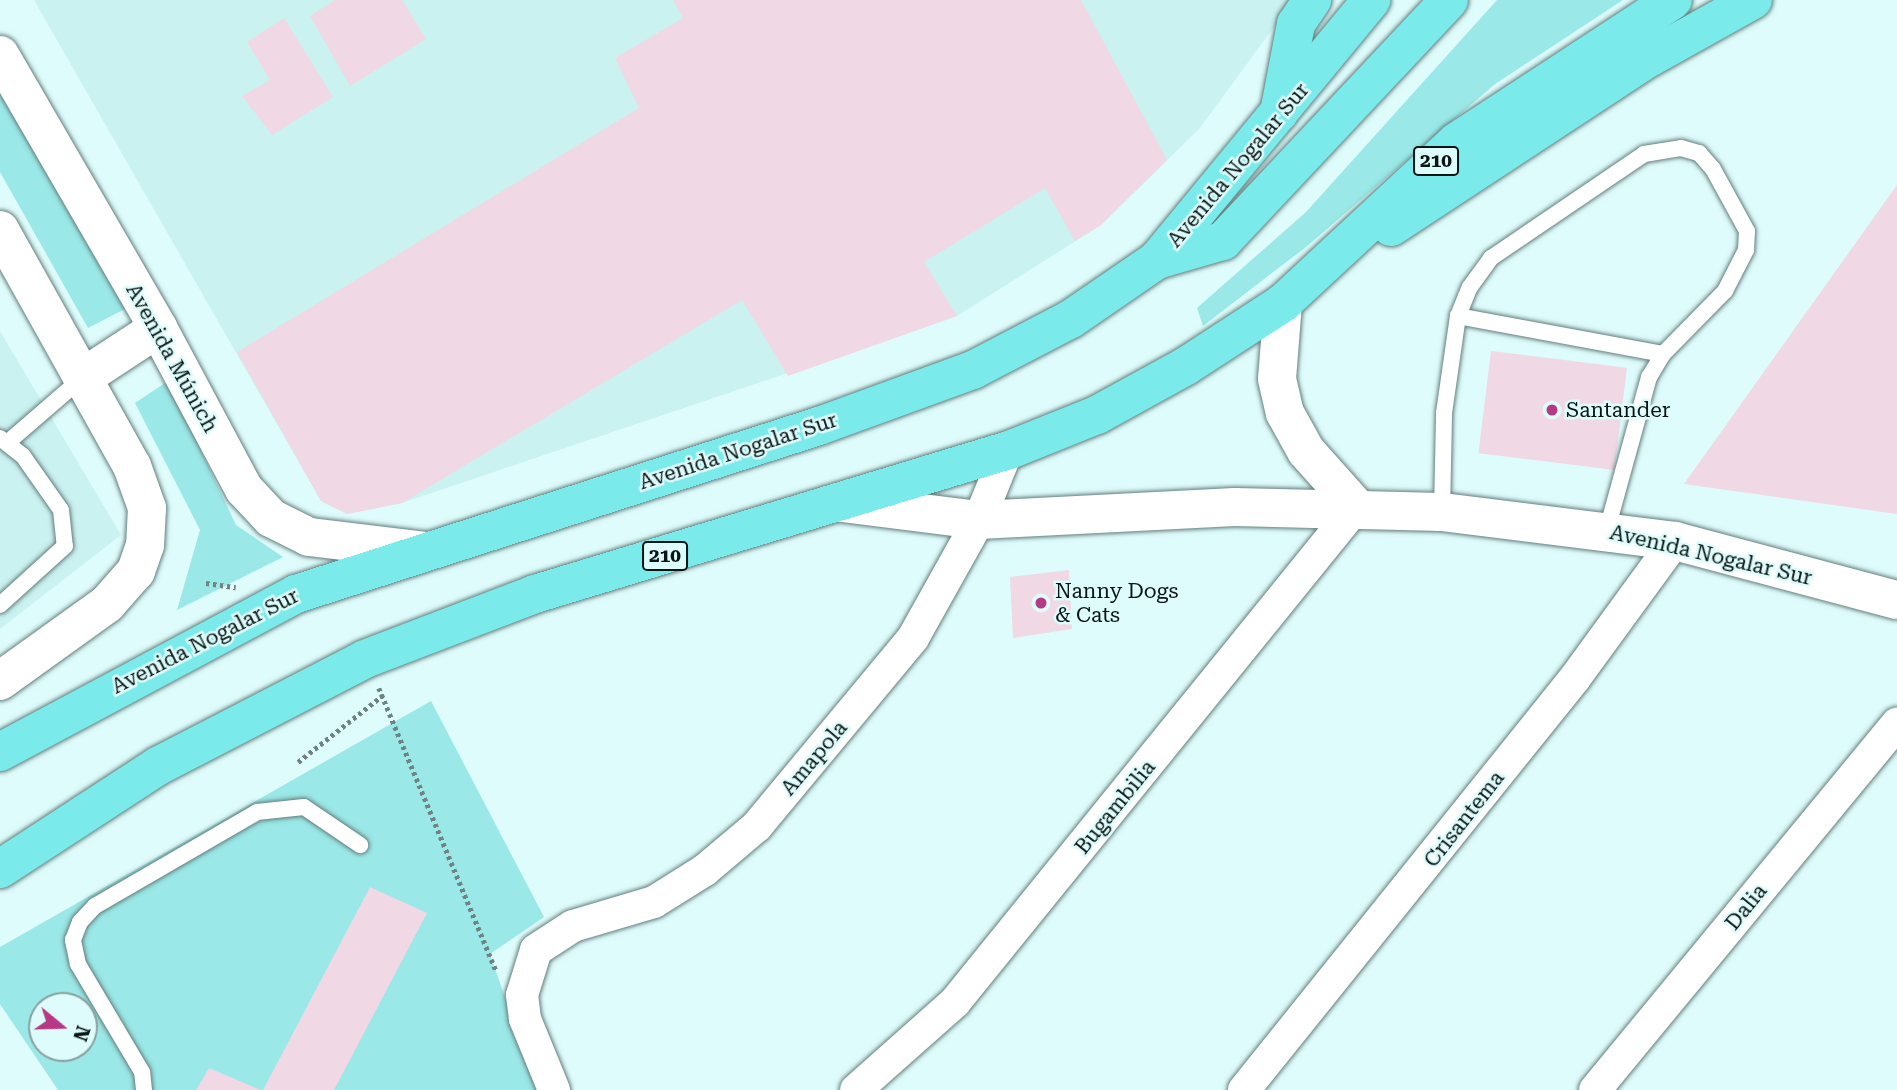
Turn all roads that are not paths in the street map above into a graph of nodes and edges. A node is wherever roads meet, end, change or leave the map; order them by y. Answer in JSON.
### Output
{"nodes":[{"id":1,"x":1312,"y":0,"type":"edge"},
{"id":2,"x":1371,"y":0,"type":"edge"},
{"id":3,"x":1449,"y":0,"type":"edge"},
{"id":4,"x":1673,"y":0,"type":"edge"},
{"id":5,"x":1753,"y":0,"type":"edge"},
{"id":6,"x":0,"y":55,"type":"edge"},
{"id":7,"x":1278,"y":119,"type":"junction"},
{"id":8,"x":0,"y":230,"type":"edge"},
{"id":9,"x":1157,"y":260,"type":"junction"},
{"id":10,"x":1335,"y":260,"type":"junction"},
{"id":11,"x":1283,"y":303,"type":"junction"},
{"id":12,"x":1458,"y":316,"type":"junction"},
{"id":13,"x":158,"y":328,"type":"junction"},
{"id":14,"x":1662,"y":354,"type":"junction"},
{"id":15,"x":82,"y":377,"type":"junction"},
{"id":16,"x":4,"y":440,"type":"edge"},
{"id":17,"x":1007,"y":451,"type":"junction"},
{"id":18,"x":842,"y":503,"type":"junction"},
{"id":19,"x":1356,"y":507,"type":"junction"},
{"id":20,"x":1442,"y":512,"type":"junction"},
{"id":21,"x":979,"y":520,"type":"junction"},
{"id":22,"x":1608,"y":529,"type":"junction"},
{"id":23,"x":1675,"y":541,"type":"junction"},
{"id":24,"x":424,"y":551,"type":"junction"},
{"id":25,"x":1897,"y":600,"type":"edge"},
{"id":26,"x":0,"y":606,"type":"edge"},
{"id":27,"x":0,"y":681,"type":"edge"},
{"id":28,"x":1897,"y":724,"type":"edge"},
{"id":29,"x":0,"y":751,"type":"edge"},
{"id":30,"x":360,"y":845,"type":"dead end"},
{"id":31,"x":0,"y":869,"type":"edge"},
{"id":32,"x":144,"y":1090,"type":"edge"},
{"id":33,"x":554,"y":1090,"type":"edge"},
{"id":34,"x":856,"y":1090,"type":"edge"},
{"id":35,"x":1244,"y":1090,"type":"edge"},
{"id":36,"x":1595,"y":1090,"type":"edge"}],
"edges":[{"from":1,"to":7,"type":"highway"},
{"from":2,"to":7,"type":"highway","name":"Avenida Nogalar Sur"},
{"from":3,"to":9,"type":"highway"},
{"from":4,"to":10,"type":"highway","name":"Avenida Nogalar Sur","number":"210"},
{"from":5,"to":10,"type":"highway"},
{"from":6,"to":13,"type":"main road","name":"Avenida Múnich"},
{"from":7,"to":9,"type":"highway","name":"Avenida Nogalar Sur"},
{"from":8,"to":15,"type":"main road"},
{"from":9,"to":24,"type":"highway","name":"Avenida Nogalar Sur"},
{"from":10,"to":11,"type":"highway","name":"Avenida Nogalar Sur","number":"210"},
{"from":11,"to":17,"type":"highway","name":"Avenida Nogalar Sur","number":"210"},
{"from":11,"to":19,"type":"main road"},
{"from":12,"to":14,"type":"lane"},
{"from":12,"to":14,"type":"lane"},
{"from":12,"to":20,"type":"lane"},
{"from":13,"to":15,"type":"main road"},
{"from":13,"to":24,"type":"main road","name":"Avenida Múnich"},
{"from":14,"to":22,"type":"lane"},
{"from":15,"to":16,"type":"lane"},
{"from":15,"to":27,"type":"main road"},
{"from":16,"to":26,"type":"lane"},
{"from":17,"to":18,"type":"highway","name":"Avenida Nogalar Sur","number":"210"},
{"from":17,"to":21,"type":"street","name":"Amapola"},
{"from":18,"to":21,"type":"main road","name":"Avenida Nogalar Sur"},
{"from":18,"to":31,"type":"highway","name":"Avenida Nogalar Sur","number":"210"},
{"from":19,"to":20,"type":"main road","name":"Avenida Nogalar Sur"},
{"from":19,"to":21,"type":"main road","name":"Avenida Nogalar Sur"},
{"from":19,"to":34,"type":"street","name":"Bugambilia"},
{"from":20,"to":22,"type":"main road","name":"Avenida Nogalar Sur"},
{"from":21,"to":33,"type":"street","name":"Amapola"},
{"from":22,"to":23,"type":"main road","name":"Avenida Nogalar Sur"},
{"from":23,"to":25,"type":"main road","name":"Avenida Nogalar Sur"},
{"from":23,"to":35,"type":"street","name":"Crisantema"},
{"from":24,"to":29,"type":"highway","name":"Avenida Nogalar Sur"},
{"from":28,"to":36,"type":"street","name":"Dalia"},
{"from":30,"to":32,"type":"lane"}]}
